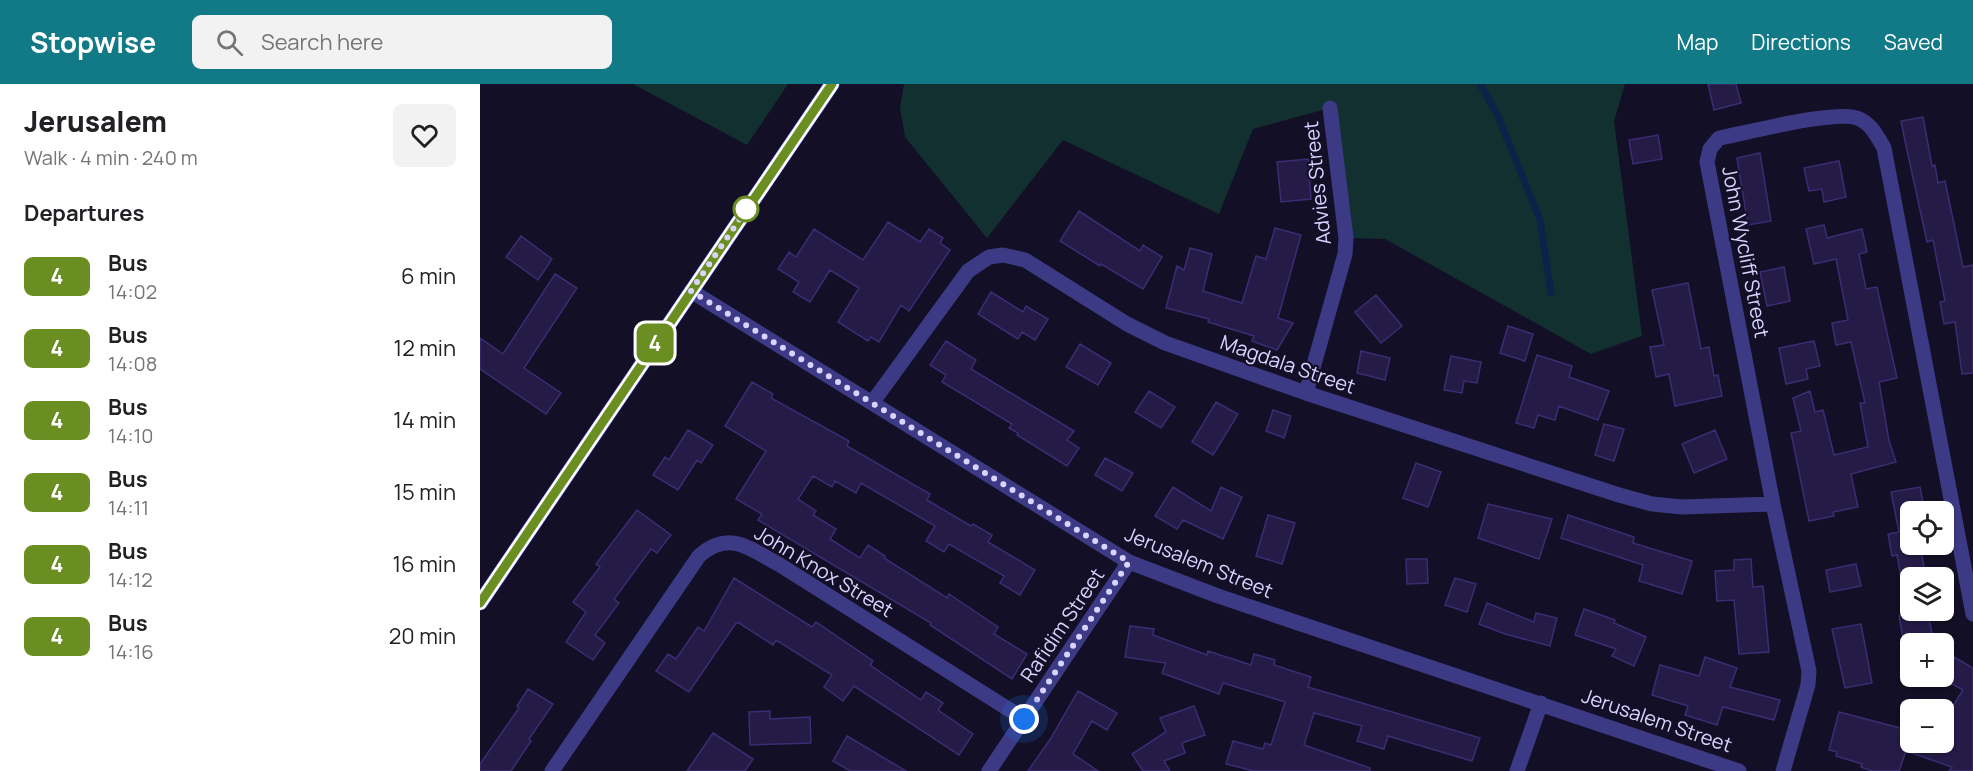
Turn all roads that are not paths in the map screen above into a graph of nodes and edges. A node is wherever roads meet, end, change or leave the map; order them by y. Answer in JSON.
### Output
{"nodes":[{"id":1,"x":832,"y":84,"type":"edge"},
{"id":2,"x":1330,"y":108,"type":"dead end"},
{"id":3,"x":691,"y":291,"type":"junction"},
{"id":4,"x":1306,"y":393,"type":"junction"},
{"id":5,"x":872,"y":403,"type":"junction"},
{"id":6,"x":1773,"y":504,"type":"junction"},
{"id":7,"x":1129,"y":562,"type":"junction"},
{"id":8,"x":480,"y":603,"type":"edge"},
{"id":9,"x":1973,"y":614,"type":"edge"},
{"id":10,"x":1541,"y":703,"type":"junction"},
{"id":11,"x":1024,"y":719,"type":"junction"},
{"id":12,"x":552,"y":771,"type":"edge"},
{"id":13,"x":989,"y":771,"type":"edge"},
{"id":14,"x":1517,"y":771,"type":"edge"},
{"id":15,"x":1739,"y":771,"type":"edge"},
{"id":16,"x":1783,"y":771,"type":"edge"}],
"edges":[{"from":1,"to":3,"type":"main road"},
{"from":2,"to":4,"type":"street","name":"Advies Street"},
{"from":3,"to":5,"type":"street","name":"Jerusalem Street"},
{"from":3,"to":8,"type":"main road"},
{"from":4,"to":5,"type":"street","name":"Magdala Street"},
{"from":4,"to":6,"type":"street","name":"Magdala Street"},
{"from":5,"to":7,"type":"street","name":"Jerusalem Street"},
{"from":6,"to":9,"type":"street","name":"John Wycliff Street"},
{"from":6,"to":16,"type":"street","name":"John Wycliff Street"},
{"from":7,"to":10,"type":"street","name":"Jerusalem Street"},
{"from":7,"to":11,"type":"street","name":"Rafidim Street"},
{"from":10,"to":14,"type":"street"},
{"from":10,"to":15,"type":"street","name":"Jerusalem Street"},
{"from":11,"to":12,"type":"street","name":"John Knox Street"},
{"from":11,"to":13,"type":"street","name":"Rafidim Street"}]}
